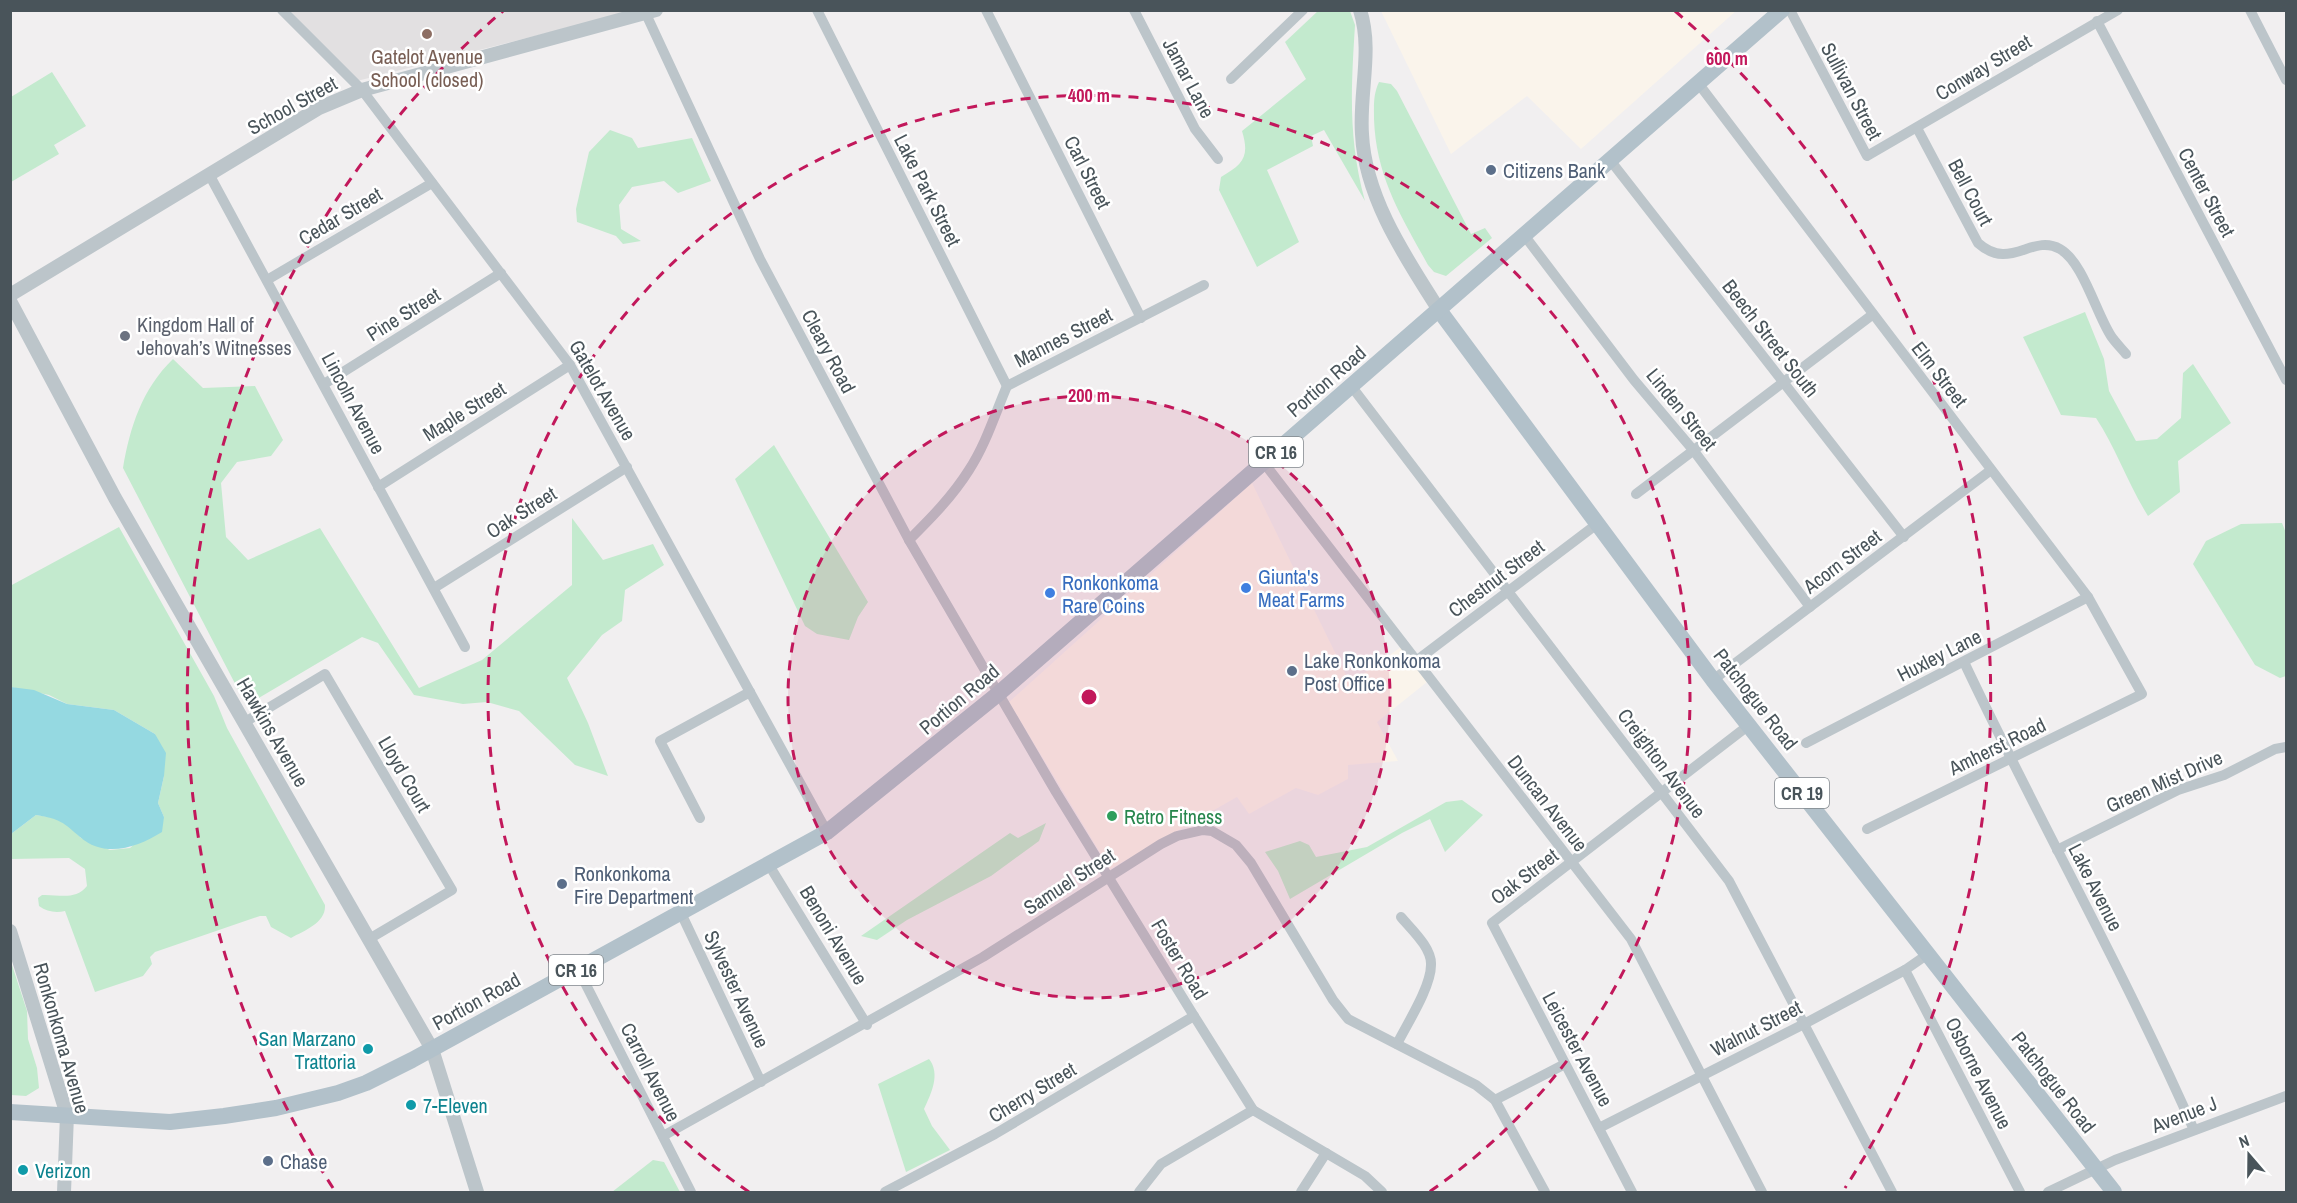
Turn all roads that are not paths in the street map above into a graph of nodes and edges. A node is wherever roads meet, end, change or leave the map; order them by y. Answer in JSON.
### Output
{"nodes":[{"id":1,"x":282,"y":10,"type":"edge"},
{"id":2,"x":817,"y":10,"type":"edge"},
{"id":3,"x":986,"y":10,"type":"edge"},
{"id":4,"x":1134,"y":10,"type":"edge"},
{"id":5,"x":1303,"y":10,"type":"edge"},
{"id":6,"x":1360,"y":10,"type":"edge"},
{"id":7,"x":1782,"y":10,"type":"edge"},
{"id":8,"x":1790,"y":10,"type":"edge"},
{"id":9,"x":2118,"y":10,"type":"edge"},
{"id":10,"x":2250,"y":10,"type":"edge"},
{"id":11,"x":651,"y":12,"type":"edge"},
{"id":12,"x":2097,"y":21,"type":"junction"},
{"id":13,"x":1231,"y":79,"type":"dead end"},
{"id":14,"x":2286,"y":80,"type":"edge"},
{"id":15,"x":1698,"y":83,"type":"junction"},
{"id":16,"x":362,"y":90,"type":"junction"},
{"id":17,"x":1917,"y":128,"type":"junction"},
{"id":18,"x":1866,"y":156,"type":"joint"},
{"id":19,"x":1218,"y":159,"type":"dead end"},
{"id":20,"x":1610,"y":160,"type":"junction"},
{"id":21,"x":210,"y":176,"type":"junction"},
{"id":22,"x":432,"y":183,"type":"junction"},
{"id":23,"x":1524,"y":235,"type":"junction"},
{"id":24,"x":501,"y":273,"type":"junction"},
{"id":25,"x":267,"y":280,"type":"junction"},
{"id":26,"x":1204,"y":285,"type":"dead end"},
{"id":27,"x":10,"y":295,"type":"edge"},
{"id":28,"x":10,"y":301,"type":"edge"},
{"id":29,"x":1439,"y":310,"type":"junction"},
{"id":30,"x":1872,"y":315,"type":"junction"},
{"id":31,"x":1141,"y":318,"type":"junction"},
{"id":32,"x":2126,"y":354,"type":"dead end"},
{"id":33,"x":570,"y":365,"type":"junction"},
{"id":34,"x":2286,"y":380,"type":"edge"},
{"id":35,"x":1783,"y":382,"type":"junction"},
{"id":36,"x":324,"y":384,"type":"junction"},
{"id":37,"x":1007,"y":386,"type":"junction"},
{"id":38,"x":1352,"y":387,"type":"junction"},
{"id":39,"x":1694,"y":451,"type":"junction"},
{"id":40,"x":1263,"y":463,"type":"junction"},
{"id":41,"x":627,"y":467,"type":"junction"},
{"id":42,"x":1991,"y":470,"type":"junction"},
{"id":43,"x":378,"y":487,"type":"junction"},
{"id":44,"x":1636,"y":494,"type":"dead end"},
{"id":45,"x":1597,"y":524,"type":"junction"},
{"id":46,"x":1905,"y":537,"type":"junction"},
{"id":47,"x":909,"y":540,"type":"junction"},
{"id":48,"x":434,"y":588,"type":"junction"},
{"id":49,"x":1508,"y":590,"type":"junction"},
{"id":50,"x":2088,"y":597,"type":"junction"},
{"id":51,"x":1810,"y":607,"type":"junction"},
{"id":52,"x":465,"y":647,"type":"dead end"},
{"id":53,"x":1416,"y":661,"type":"junction"},
{"id":54,"x":1964,"y":662,"type":"junction"},
{"id":55,"x":1713,"y":680,"type":"junction"},
{"id":56,"x":750,"y":692,"type":"junction"},
{"id":57,"x":998,"y":694,"type":"junction"},
{"id":58,"x":2142,"y":694,"type":"joint"},
{"id":59,"x":245,"y":722,"type":"junction"},
{"id":60,"x":1749,"y":725,"type":"junction"},
{"id":61,"x":1806,"y":743,"type":"dead end"},
{"id":62,"x":2286,"y":747,"type":"edge"},
{"id":63,"x":2010,"y":759,"type":"junction"},
{"id":64,"x":1661,"y":792,"type":"junction"},
{"id":65,"x":700,"y":818,"type":"dead end"},
{"id":66,"x":1867,"y":829,"type":"dead end"},
{"id":67,"x":827,"y":832,"type":"junction"},
{"id":68,"x":2057,"y":850,"type":"junction"},
{"id":69,"x":1571,"y":863,"type":"junction"},
{"id":70,"x":770,"y":865,"type":"junction"},
{"id":71,"x":1109,"y":876,"type":"junction"},
{"id":72,"x":680,"y":911,"type":"junction"},
{"id":73,"x":1401,"y":917,"type":"dead end"},
{"id":74,"x":1492,"y":923,"type":"joint"},
{"id":75,"x":10,"y":931,"type":"edge"},
{"id":76,"x":369,"y":939,"type":"junction"},
{"id":77,"x":1928,"y":954,"type":"junction"},
{"id":78,"x":578,"y":969,"type":"junction"},
{"id":79,"x":1905,"y":970,"type":"junction"},
{"id":80,"x":1194,"y":1016,"type":"junction"},
{"id":81,"x":867,"y":1024,"type":"junction"},
{"id":82,"x":1804,"y":1024,"type":"junction"},
{"id":83,"x":1397,"y":1044,"type":"junction"},
{"id":84,"x":432,"y":1049,"type":"junction"},
{"id":85,"x":1565,"y":1064,"type":"junction"},
{"id":86,"x":1702,"y":1076,"type":"junction"},
{"id":87,"x":761,"y":1082,"type":"junction"},
{"id":88,"x":2286,"y":1096,"type":"edge"},
{"id":89,"x":1495,"y":1100,"type":"junction"},
{"id":90,"x":1253,"y":1110,"type":"junction"},
{"id":91,"x":10,"y":1112,"type":"edge"},
{"id":92,"x":67,"y":1115,"type":"junction"},
{"id":93,"x":1599,"y":1128,"type":"junction"},
{"id":94,"x":2194,"y":1130,"type":"junction"},
{"id":95,"x":663,"y":1136,"type":"junction"},
{"id":96,"x":1326,"y":1153,"type":"junction"},
{"id":97,"x":2095,"y":1169,"type":"junction"},
{"id":98,"x":64,"y":1192,"type":"edge"},
{"id":99,"x":477,"y":1192,"type":"edge"},
{"id":100,"x":691,"y":1192,"type":"edge"},
{"id":101,"x":885,"y":1192,"type":"edge"},
{"id":102,"x":1139,"y":1192,"type":"edge"},
{"id":103,"x":1300,"y":1192,"type":"edge"},
{"id":104,"x":1382,"y":1192,"type":"edge"},
{"id":105,"x":1545,"y":1192,"type":"edge"},
{"id":106,"x":1632,"y":1192,"type":"edge"},
{"id":107,"x":1762,"y":1192,"type":"edge"},
{"id":108,"x":1892,"y":1192,"type":"edge"},
{"id":109,"x":2020,"y":1192,"type":"edge"},
{"id":110,"x":2048,"y":1192,"type":"edge"},
{"id":111,"x":2114,"y":1192,"type":"edge"}],
"edges":[{"from":1,"to":16,"type":"street","name":"Gatelot Avenue"},
{"from":2,"to":37,"type":"street","name":"Lake Park Street"},
{"from":3,"to":31,"type":"street","name":"Carl Street"},
{"from":4,"to":19,"type":"street","name":"Jamar Lane"},
{"from":5,"to":13,"type":"street"},
{"from":6,"to":29,"type":"street"},
{"from":7,"to":15,"type":"main road","name":"Portion Road","number":"CR 16"},
{"from":8,"to":18,"type":"street","name":"Sullivan Street"},
{"from":9,"to":12,"type":"street","name":"Conway Street"},
{"from":10,"to":14,"type":"street"},
{"from":11,"to":16,"type":"street","name":"School Street"},
{"from":11,"to":47,"type":"street","name":"Cleary Road"},
{"from":12,"to":17,"type":"street","name":"Conway Street"},
{"from":12,"to":34,"type":"street","name":"Center Street"},
{"from":15,"to":20,"type":"main road","name":"Portion Road","number":"CR 16"},
{"from":15,"to":30,"type":"street","name":"Elm Street"},
{"from":16,"to":21,"type":"street","name":"School Street"},
{"from":16,"to":22,"type":"street","name":"Gatelot Avenue"},
{"from":17,"to":18,"type":"street","name":"Conway Street"},
{"from":17,"to":32,"type":"street","name":"Bell Court"},
{"from":20,"to":23,"type":"main road","name":"Portion Road","number":"CR 16"},
{"from":20,"to":35,"type":"street","name":"Beech Street South"},
{"from":21,"to":25,"type":"street","name":"Lincoln Avenue"},
{"from":21,"to":27,"type":"street","name":"School Street"},
{"from":22,"to":24,"type":"street","name":"Gatelot Avenue"},
{"from":22,"to":25,"type":"street","name":"Cedar Street"},
{"from":23,"to":29,"type":"main road","name":"Portion Road","number":"CR 16"},
{"from":23,"to":39,"type":"street","name":"Linden Street"},
{"from":24,"to":33,"type":"street","name":"Gatelot Avenue"},
{"from":24,"to":36,"type":"street","name":"Pine Street"},
{"from":25,"to":36,"type":"street","name":"Lincoln Avenue"},
{"from":26,"to":31,"type":"street","name":"Mannes Street"},
{"from":28,"to":59,"type":"street","name":"Hawkins Avenue"},
{"from":29,"to":38,"type":"main road","name":"Portion Road","number":"CR 16"},
{"from":29,"to":45,"type":"main road","name":"Patchogue Road","number":"CR 19"},
{"from":30,"to":35,"type":"street"},
{"from":30,"to":42,"type":"street","name":"Elm Street"},
{"from":31,"to":37,"type":"street","name":"Mannes Street"},
{"from":33,"to":41,"type":"street","name":"Gatelot Avenue"},
{"from":33,"to":43,"type":"street","name":"Maple Street"},
{"from":35,"to":39,"type":"street"},
{"from":35,"to":46,"type":"street","name":"Beech Street South"},
{"from":36,"to":43,"type":"street","name":"Lincoln Avenue"},
{"from":37,"to":47,"type":"street","name":"Mannes Street"},
{"from":38,"to":40,"type":"main road","name":"Portion Road","number":"CR 16"},
{"from":38,"to":49,"type":"street","name":"Creighton Avenue"},
{"from":39,"to":44,"type":"street"},
{"from":39,"to":51,"type":"street","name":"Linden Street"},
{"from":40,"to":53,"type":"street","name":"Duncan Avenue"},
{"from":40,"to":57,"type":"main road","name":"Portion Road","number":"CR 16"},
{"from":41,"to":48,"type":"street","name":"Oak Street"},
{"from":41,"to":56,"type":"street","name":"Gatelot Avenue"},
{"from":42,"to":46,"type":"street","name":"Acorn Street"},
{"from":42,"to":50,"type":"street","name":"Elm Street"},
{"from":43,"to":48,"type":"street","name":"Lincoln Avenue"},
{"from":45,"to":49,"type":"street","name":"Chestnut Street"},
{"from":45,"to":55,"type":"main road","name":"Patchogue Road","number":"CR 19"},
{"from":46,"to":51,"type":"street","name":"Acorn Street"},
{"from":47,"to":57,"type":"street","name":"Cleary Road"},
{"from":48,"to":52,"type":"street","name":"Lincoln Avenue"},
{"from":49,"to":53,"type":"street","name":"Chestnut Street"},
{"from":49,"to":64,"type":"street","name":"Creighton Avenue"},
{"from":50,"to":54,"type":"street","name":"Huxley Lane"},
{"from":50,"to":58,"type":"street","name":"Elm Street"},
{"from":51,"to":55,"type":"street","name":"Acorn Street"},
{"from":53,"to":69,"type":"street","name":"Duncan Avenue"},
{"from":54,"to":61,"type":"street","name":"Huxley Lane"},
{"from":54,"to":63,"type":"street","name":"Lake Avenue"},
{"from":55,"to":60,"type":"main road","name":"Patchogue Road","number":"CR 19"},
{"from":56,"to":65,"type":"street"},
{"from":56,"to":67,"type":"street","name":"Gatelot Avenue"},
{"from":57,"to":67,"type":"main road","name":"Portion Road","number":"CR 16"},
{"from":57,"to":71,"type":"street","name":"Foster Road"},
{"from":58,"to":63,"type":"street","name":"Amherst Road"},
{"from":59,"to":76,"type":"street","name":"Hawkins Avenue"},
{"from":59,"to":76,"type":"street","name":"Lloyd Court"},
{"from":60,"to":64,"type":"street","name":"Oak Street"},
{"from":60,"to":77,"type":"main road","name":"Patchogue Road","number":"CR 19"},
{"from":62,"to":68,"type":"street","name":"Green Mist Drive"},
{"from":63,"to":66,"type":"street","name":"Amherst Road"},
{"from":63,"to":68,"type":"street","name":"Lake Avenue"},
{"from":64,"to":69,"type":"street","name":"Oak Street"},
{"from":64,"to":82,"type":"street","name":"Creighton Avenue"},
{"from":67,"to":70,"type":"main road","name":"Portion Road","number":"CR 16"},
{"from":68,"to":94,"type":"street","name":"Lake Avenue"},
{"from":69,"to":74,"type":"street","name":"Oak Street"},
{"from":69,"to":86,"type":"street","name":"Duncan Avenue"},
{"from":70,"to":72,"type":"main road","name":"Portion Road","number":"CR 16"},
{"from":70,"to":81,"type":"street","name":"Benoni Avenue"},
{"from":71,"to":80,"type":"street","name":"Foster Road"},
{"from":71,"to":81,"type":"street","name":"Samuel Street"},
{"from":71,"to":83,"type":"street","name":"Samuel Street"},
{"from":72,"to":78,"type":"main road","name":"Portion Road","number":"CR 16"},
{"from":72,"to":87,"type":"street","name":"Sylvester Avenue"},
{"from":73,"to":83,"type":"street"},
{"from":74,"to":85,"type":"street","name":"Leicester Avenue"},
{"from":75,"to":92,"type":"street","name":"Ronkonkoma Avenue"},
{"from":76,"to":84,"type":"street","name":"Hawkins Avenue"},
{"from":77,"to":79,"type":"street","name":"Walnut Street"},
{"from":77,"to":97,"type":"main road","name":"Patchogue Road","number":"CR 19"},
{"from":78,"to":84,"type":"main road","name":"Portion Road","number":"CR 16"},
{"from":78,"to":95,"type":"street","name":"Carroll Avenue"},
{"from":79,"to":82,"type":"street","name":"Walnut Street"},
{"from":79,"to":109,"type":"street","name":"Osborne Avenue"},
{"from":80,"to":90,"type":"street","name":"Foster Road"},
{"from":80,"to":101,"type":"street","name":"Cherry Street"},
{"from":81,"to":87,"type":"street","name":"Samuel Street"},
{"from":82,"to":86,"type":"street","name":"Walnut Street"},
{"from":82,"to":108,"type":"street","name":"Creighton Avenue"},
{"from":83,"to":89,"type":"street","name":"Samuel Street"},
{"from":84,"to":92,"type":"main road","name":"Portion Road","number":"CR 16"},
{"from":84,"to":99,"type":"street","name":"Hawkins Avenue"},
{"from":85,"to":89,"type":"street"},
{"from":85,"to":93,"type":"street","name":"Leicester Avenue"},
{"from":86,"to":93,"type":"street","name":"Walnut Street"},
{"from":86,"to":107,"type":"street","name":"Duncan Avenue"},
{"from":87,"to":95,"type":"street","name":"Samuel Street"},
{"from":88,"to":94,"type":"street","name":"Avenue J"},
{"from":89,"to":105,"type":"street","name":"Samuel Street"},
{"from":90,"to":96,"type":"street","name":"Foster Road"},
{"from":90,"to":102,"type":"street"},
{"from":91,"to":92,"type":"main road","name":"Portion Road","number":"CR 16"},
{"from":92,"to":98,"type":"street","name":"Ronkonkoma Avenue"},
{"from":93,"to":106,"type":"street","name":"Leicester Avenue"},
{"from":94,"to":97,"type":"street","name":"Avenue J"},
{"from":95,"to":100,"type":"street","name":"Carroll Avenue"},
{"from":96,"to":103,"type":"street"},
{"from":96,"to":104,"type":"street","name":"Foster Road"},
{"from":97,"to":110,"type":"street","name":"Avenue J"},
{"from":97,"to":111,"type":"main road","name":"Patchogue Road","number":"CR 19"}]}
